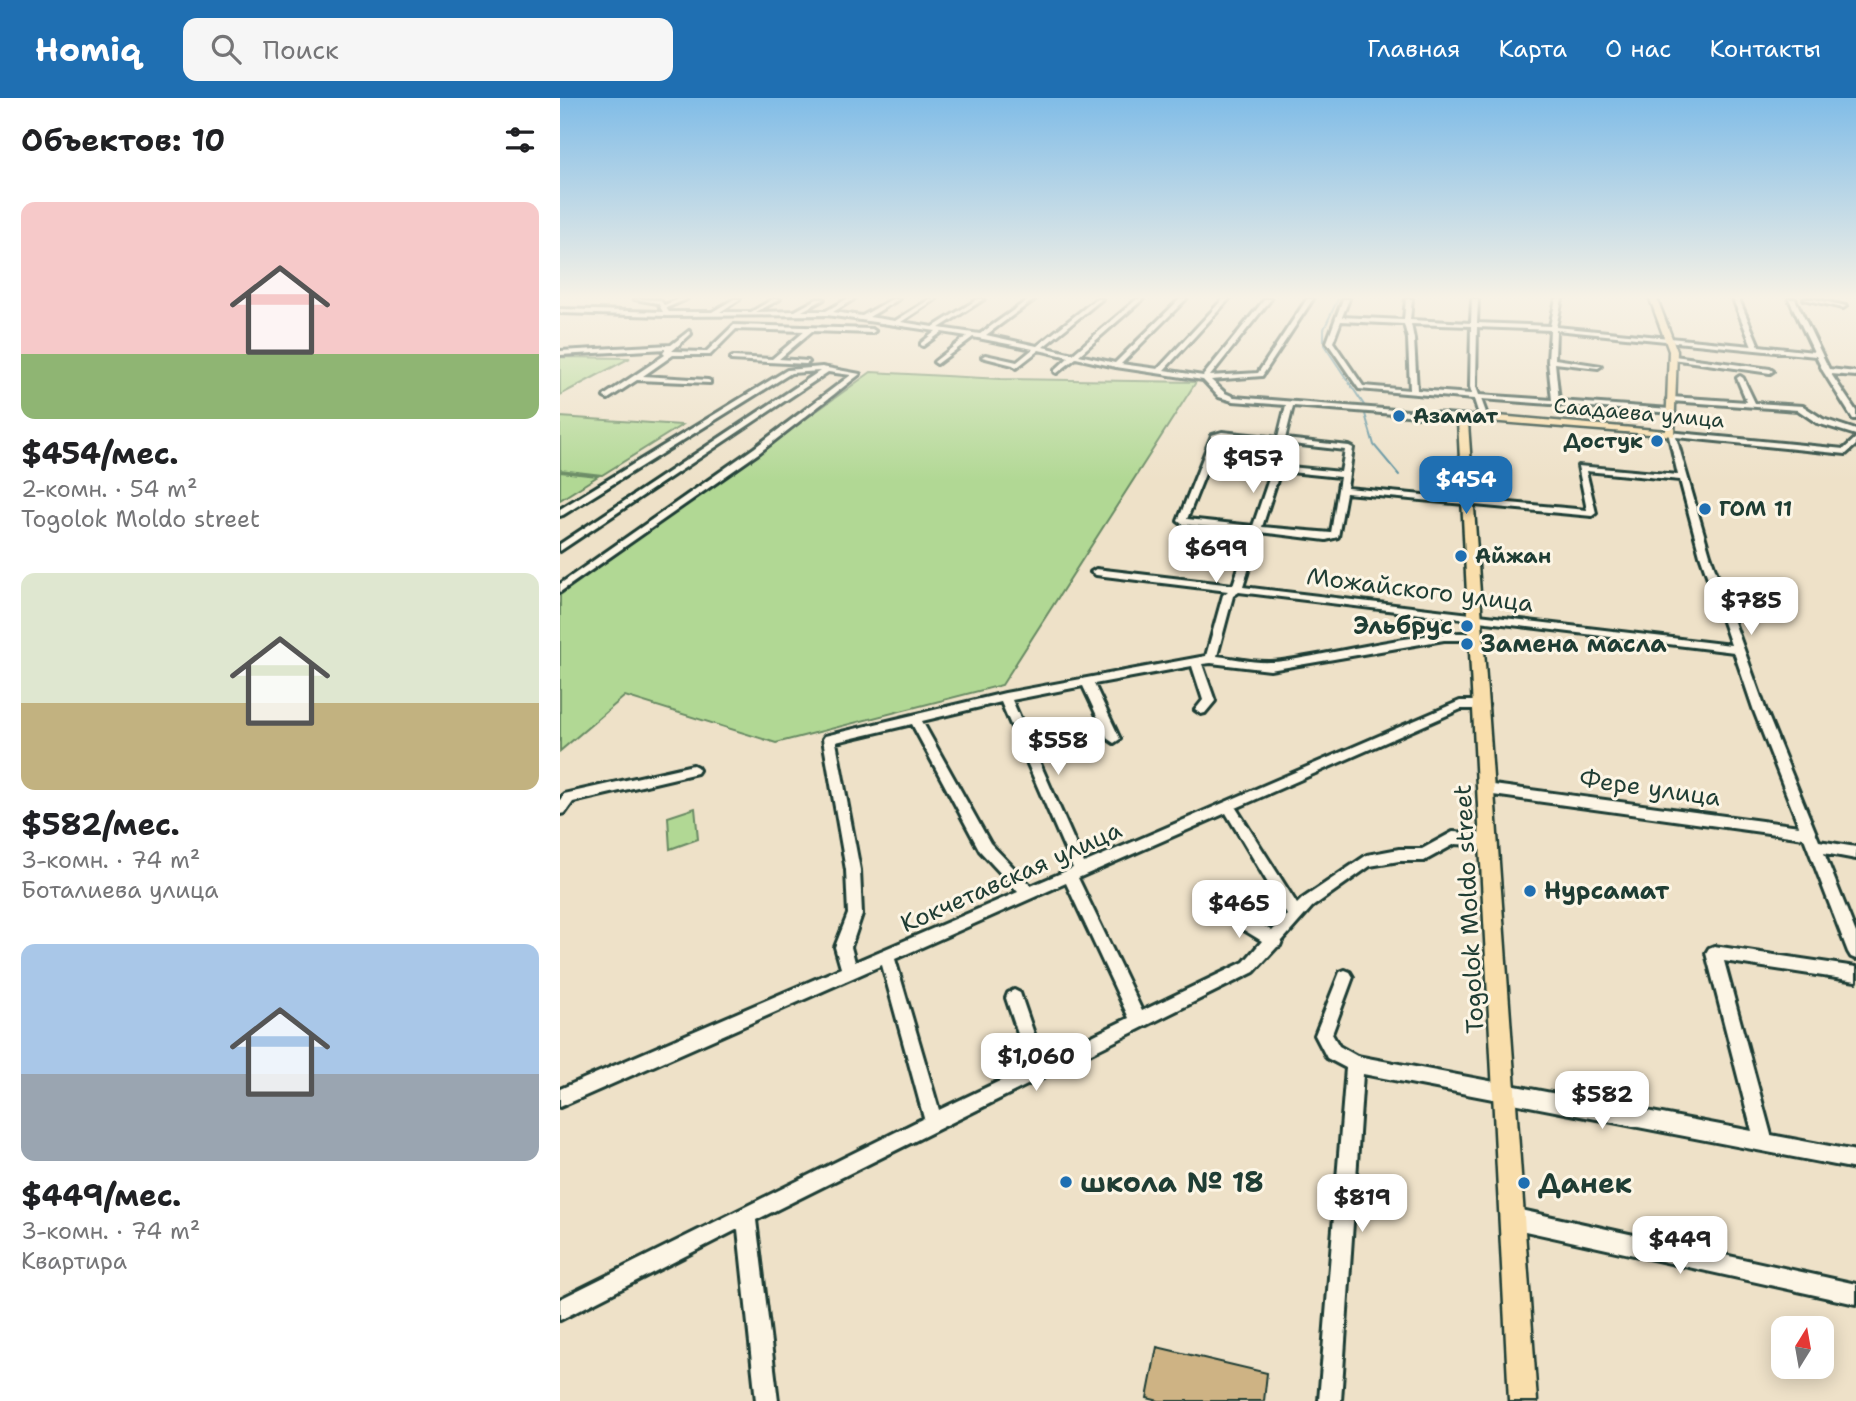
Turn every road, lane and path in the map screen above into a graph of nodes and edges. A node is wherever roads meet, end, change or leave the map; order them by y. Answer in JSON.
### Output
{"nodes":[{"id":1,"x":659,"y":360,"type":"edge"},
{"id":2,"x":749,"y":360,"type":"edge"},
{"id":3,"x":940,"y":360,"type":"edge"},
{"id":4,"x":996,"y":360,"type":"edge"},
{"id":5,"x":1023,"y":360,"type":"edge"},
{"id":6,"x":1070,"y":360,"type":"edge"},
{"id":7,"x":1092,"y":360,"type":"edge"},
{"id":8,"x":1121,"y":360,"type":"edge"},
{"id":9,"x":1170,"y":360,"type":"edge"},
{"id":10,"x":1220,"y":360,"type":"edge"},
{"id":11,"x":1270,"y":360,"type":"edge"},
{"id":12,"x":1343,"y":360,"type":"edge"},
{"id":13,"x":1412,"y":360,"type":"edge"},
{"id":14,"x":1474,"y":360,"type":"edge"},
{"id":15,"x":1674,"y":360,"type":"edge"},
{"id":16,"x":1687,"y":360,"type":"edge"},
{"id":17,"x":1821,"y":360,"type":"edge"},
{"id":18,"x":773,"y":361,"type":"joint"},
{"id":19,"x":1550,"y":361,"type":"joint"},
{"id":20,"x":937,"y":362,"type":"dead end"},
{"id":21,"x":844,"y":363,"type":"dead end"},
{"id":22,"x":1116,"y":365,"type":"junction"},
{"id":23,"x":1598,"y":366,"type":"dead end"},
{"id":24,"x":825,"y":371,"type":"junction"},
{"id":25,"x":1057,"y":371,"type":"dead end"},
{"id":26,"x":1770,"y":371,"type":"dead end"},
{"id":27,"x":1826,"y":371,"type":"junction"},
{"id":28,"x":1159,"y":372,"type":"junction"},
{"id":29,"x":1856,"y":374,"type":"edge"},
{"id":30,"x":1740,"y":377,"type":"dead end"},
{"id":31,"x":635,"y":378,"type":"junction"},
{"id":32,"x":1205,"y":378,"type":"junction"},
{"id":33,"x":708,"y":383,"type":"dead end"},
{"id":34,"x":1414,"y":391,"type":"junction"},
{"id":35,"x":608,"y":397,"type":"dead end"},
{"id":36,"x":1478,"y":397,"type":"junction"},
{"id":37,"x":1671,"y":399,"type":"junction"},
{"id":38,"x":1556,"y":402,"type":"junction"},
{"id":39,"x":1290,"y":404,"type":"junction"},
{"id":40,"x":1752,"y":405,"type":"junction"},
{"id":41,"x":1845,"y":405,"type":"junction"},
{"id":42,"x":1856,"y":405,"type":"edge"},
{"id":43,"x":1670,"y":411,"type":"junction"},
{"id":44,"x":1856,"y":417,"type":"edge"},
{"id":45,"x":1477,"y":418,"type":"junction"},
{"id":46,"x":1856,"y":433,"type":"edge"},
{"id":47,"x":1671,"y":434,"type":"junction"},
{"id":48,"x":1281,"y":440,"type":"junction"},
{"id":49,"x":1856,"y":440,"type":"edge"},
{"id":50,"x":1205,"y":461,"type":"junction"},
{"id":51,"x":1277,"y":468,"type":"junction"},
{"id":52,"x":1346,"y":475,"type":"junction"},
{"id":53,"x":1684,"y":478,"type":"junction"},
{"id":54,"x":1343,"y":490,"type":"junction"},
{"id":55,"x":1468,"y":502,"type":"junction"},
{"id":56,"x":560,"y":513,"type":"edge"},
{"id":57,"x":1258,"y":530,"type":"junction"},
{"id":58,"x":560,"y":548,"type":"edge"},
{"id":59,"x":1096,"y":572,"type":"dead end"},
{"id":60,"x":560,"y":589,"type":"edge"},
{"id":61,"x":1237,"y":589,"type":"junction"},
{"id":62,"x":1476,"y":618,"type":"junction"},
{"id":63,"x":1477,"y":637,"type":"junction"},
{"id":64,"x":1738,"y":649,"type":"junction"},
{"id":65,"x":1211,"y":659,"type":"junction"},
{"id":66,"x":1196,"y":662,"type":"junction"},
{"id":67,"x":1087,"y":682,"type":"junction"},
{"id":68,"x":1004,"y":697,"type":"junction"},
{"id":69,"x":1482,"y":705,"type":"junction"},
{"id":70,"x":1201,"y":710,"type":"dead end"},
{"id":71,"x":915,"y":719,"type":"junction"},
{"id":72,"x":1114,"y":739,"type":"dead end"},
{"id":73,"x":693,"y":770,"type":"dead end"},
{"id":74,"x":1486,"y":789,"type":"junction"},
{"id":75,"x":1228,"y":806,"type":"junction"},
{"id":76,"x":560,"y":809,"type":"edge"},
{"id":77,"x":1488,"y":840,"type":"junction"},
{"id":78,"x":1810,"y":840,"type":"junction"},
{"id":79,"x":1856,"y":853,"type":"edge"},
{"id":80,"x":1076,"y":873,"type":"junction"},
{"id":81,"x":1029,"y":894,"type":"junction"},
{"id":82,"x":1221,"y":908,"type":"dead end"},
{"id":83,"x":1296,"y":916,"type":"junction"},
{"id":84,"x":1275,"y":941,"type":"junction"},
{"id":85,"x":1856,"y":952,"type":"edge"},
{"id":86,"x":887,"y":957,"type":"junction"},
{"id":87,"x":850,"y":972,"type":"junction"},
{"id":88,"x":1856,"y":974,"type":"edge"},
{"id":89,"x":1345,"y":978,"type":"dead end"},
{"id":90,"x":1014,"y":998,"type":"dead end"},
{"id":91,"x":1138,"y":1020,"type":"junction"},
{"id":92,"x":1354,"y":1063,"type":"junction"},
{"id":93,"x":1038,"y":1070,"type":"junction"},
{"id":94,"x":1504,"y":1092,"type":"junction"},
{"id":95,"x":560,"y":1098,"type":"edge"},
{"id":96,"x":934,"y":1122,"type":"junction"},
{"id":97,"x":1764,"y":1142,"type":"junction"},
{"id":98,"x":1856,"y":1160,"type":"edge"},
{"id":99,"x":746,"y":1215,"type":"junction"},
{"id":100,"x":1512,"y":1218,"type":"junction"},
{"id":101,"x":1856,"y":1294,"type":"edge"},
{"id":102,"x":560,"y":1310,"type":"edge"},
{"id":103,"x":767,"y":1401,"type":"edge"},
{"id":104,"x":1330,"y":1401,"type":"edge"},
{"id":105,"x":1523,"y":1401,"type":"edge"}],
"edges":[{"from":1,"to":31,"type":"street"},
{"from":2,"to":18,"type":"street"},
{"from":3,"to":20,"type":"street"},
{"from":4,"to":5,"type":"street"},
{"from":6,"to":25,"type":"street"},
{"from":7,"to":22,"type":"street","name":"Саадаева улица"},
{"from":8,"to":22,"type":"street"},
{"from":9,"to":28,"type":"street"},
{"from":10,"to":32,"type":"street"},
{"from":11,"to":32,"type":"street"},
{"from":12,"to":34,"type":"street"},
{"from":13,"to":34,"type":"street"},
{"from":14,"to":36,"type":"street"},
{"from":15,"to":37,"type":"main road"},
{"from":16,"to":26,"type":"street"},
{"from":17,"to":27,"type":"street"},
{"from":18,"to":21,"type":"street"},
{"from":19,"to":23,"type":"street"},
{"from":19,"to":38,"type":"street"},
{"from":22,"to":28,"type":"street","name":"Саадаева улица"},
{"from":24,"to":56,"type":"street"},
{"from":24,"to":58,"type":"street"},
{"from":24,"to":60,"type":"street"},
{"from":27,"to":29,"type":"street"},
{"from":27,"to":41,"type":"street"},
{"from":28,"to":32,"type":"street","name":"Саадаева улица"},
{"from":30,"to":40,"type":"street"},
{"from":31,"to":33,"type":"street"},
{"from":31,"to":35,"type":"street"},
{"from":32,"to":39,"type":"street","name":"Саадаева улица"},
{"from":34,"to":36,"type":"street"},
{"from":36,"to":38,"type":"street"},
{"from":36,"to":45,"type":"street"},
{"from":37,"to":40,"type":"street"},
{"from":37,"to":43,"type":"main road"},
{"from":38,"to":43,"type":"street"},
{"from":39,"to":45,"type":"street","name":"Саадаева улица"},
{"from":39,"to":48,"type":"street"},
{"from":40,"to":46,"type":"street"},
{"from":41,"to":42,"type":"street"},
{"from":41,"to":44,"type":"street"},
{"from":43,"to":47,"type":"main road"},
{"from":45,"to":47,"type":"main road","name":"Саадаева улица"},
{"from":45,"to":55,"type":"main road","name":"Togolok Moldo street"},
{"from":47,"to":49,"type":"street","name":"Саадаева улица"},
{"from":47,"to":53,"type":"street"},
{"from":48,"to":50,"type":"street"},
{"from":48,"to":52,"type":"street"},
{"from":50,"to":51,"type":"street"},
{"from":50,"to":57,"type":"street"},
{"from":51,"to":52,"type":"street"},
{"from":51,"to":57,"type":"street"},
{"from":52,"to":54,"type":"street"},
{"from":53,"to":55,"type":"street"},
{"from":53,"to":64,"type":"street"},
{"from":54,"to":55,"type":"street"},
{"from":54,"to":57,"type":"street"},
{"from":55,"to":62,"type":"main road","name":"Togolok Moldo street"},
{"from":57,"to":61,"type":"street"},
{"from":59,"to":61,"type":"street","name":"Можайского улица"},
{"from":61,"to":62,"type":"street","name":"Можайского улица"},
{"from":61,"to":65,"type":"street"},
{"from":62,"to":63,"type":"main road","name":"Togolok Moldo street"},
{"from":62,"to":64,"type":"street","name":"Можайского улица"},
{"from":63,"to":65,"type":"street"},
{"from":63,"to":69,"type":"main road","name":"Togolok Moldo street"},
{"from":64,"to":78,"type":"street"},
{"from":65,"to":66,"type":"street"},
{"from":66,"to":67,"type":"street"},
{"from":66,"to":70,"type":"street"},
{"from":67,"to":68,"type":"street"},
{"from":67,"to":72,"type":"street"},
{"from":68,"to":71,"type":"street"},
{"from":68,"to":80,"type":"street"},
{"from":69,"to":74,"type":"main road","name":"Togolok Moldo street"},
{"from":69,"to":75,"type":"street","name":"Кокчетавская улица"},
{"from":71,"to":81,"type":"street"},
{"from":71,"to":87,"type":"street"},
{"from":73,"to":76,"type":"street"},
{"from":74,"to":77,"type":"main road","name":"Togolok Moldo street"},
{"from":74,"to":78,"type":"street","name":"Фере улица"},
{"from":75,"to":80,"type":"street","name":"Кокчетавская улица"},
{"from":75,"to":83,"type":"street"},
{"from":77,"to":83,"type":"street"},
{"from":77,"to":94,"type":"main road","name":"Togolok Moldo street"},
{"from":78,"to":79,"type":"street","name":"Фере улица"},
{"from":78,"to":85,"type":"street"},
{"from":80,"to":81,"type":"street","name":"Кокчетавская улица"},
{"from":80,"to":91,"type":"street"},
{"from":81,"to":86,"type":"street","name":"Кокчетавская улица"},
{"from":82,"to":84,"type":"street"},
{"from":83,"to":84,"type":"street"},
{"from":84,"to":91,"type":"street"},
{"from":86,"to":87,"type":"street","name":"Кокчетавская улица"},
{"from":86,"to":96,"type":"street"},
{"from":87,"to":95,"type":"street","name":"Кокчетавская улица"},
{"from":88,"to":97,"type":"street"},
{"from":89,"to":92,"type":"street"},
{"from":90,"to":93,"type":"street"},
{"from":91,"to":93,"type":"street"},
{"from":92,"to":94,"type":"street"},
{"from":92,"to":104,"type":"street"},
{"from":93,"to":96,"type":"street"},
{"from":94,"to":97,"type":"street"},
{"from":94,"to":100,"type":"main road","name":"Togolok Moldo street"},
{"from":96,"to":99,"type":"street"},
{"from":97,"to":98,"type":"street"},
{"from":99,"to":102,"type":"street"},
{"from":99,"to":103,"type":"street"},
{"from":100,"to":101,"type":"street"},
{"from":100,"to":105,"type":"main road","name":"Togolok Moldo street"}]}
